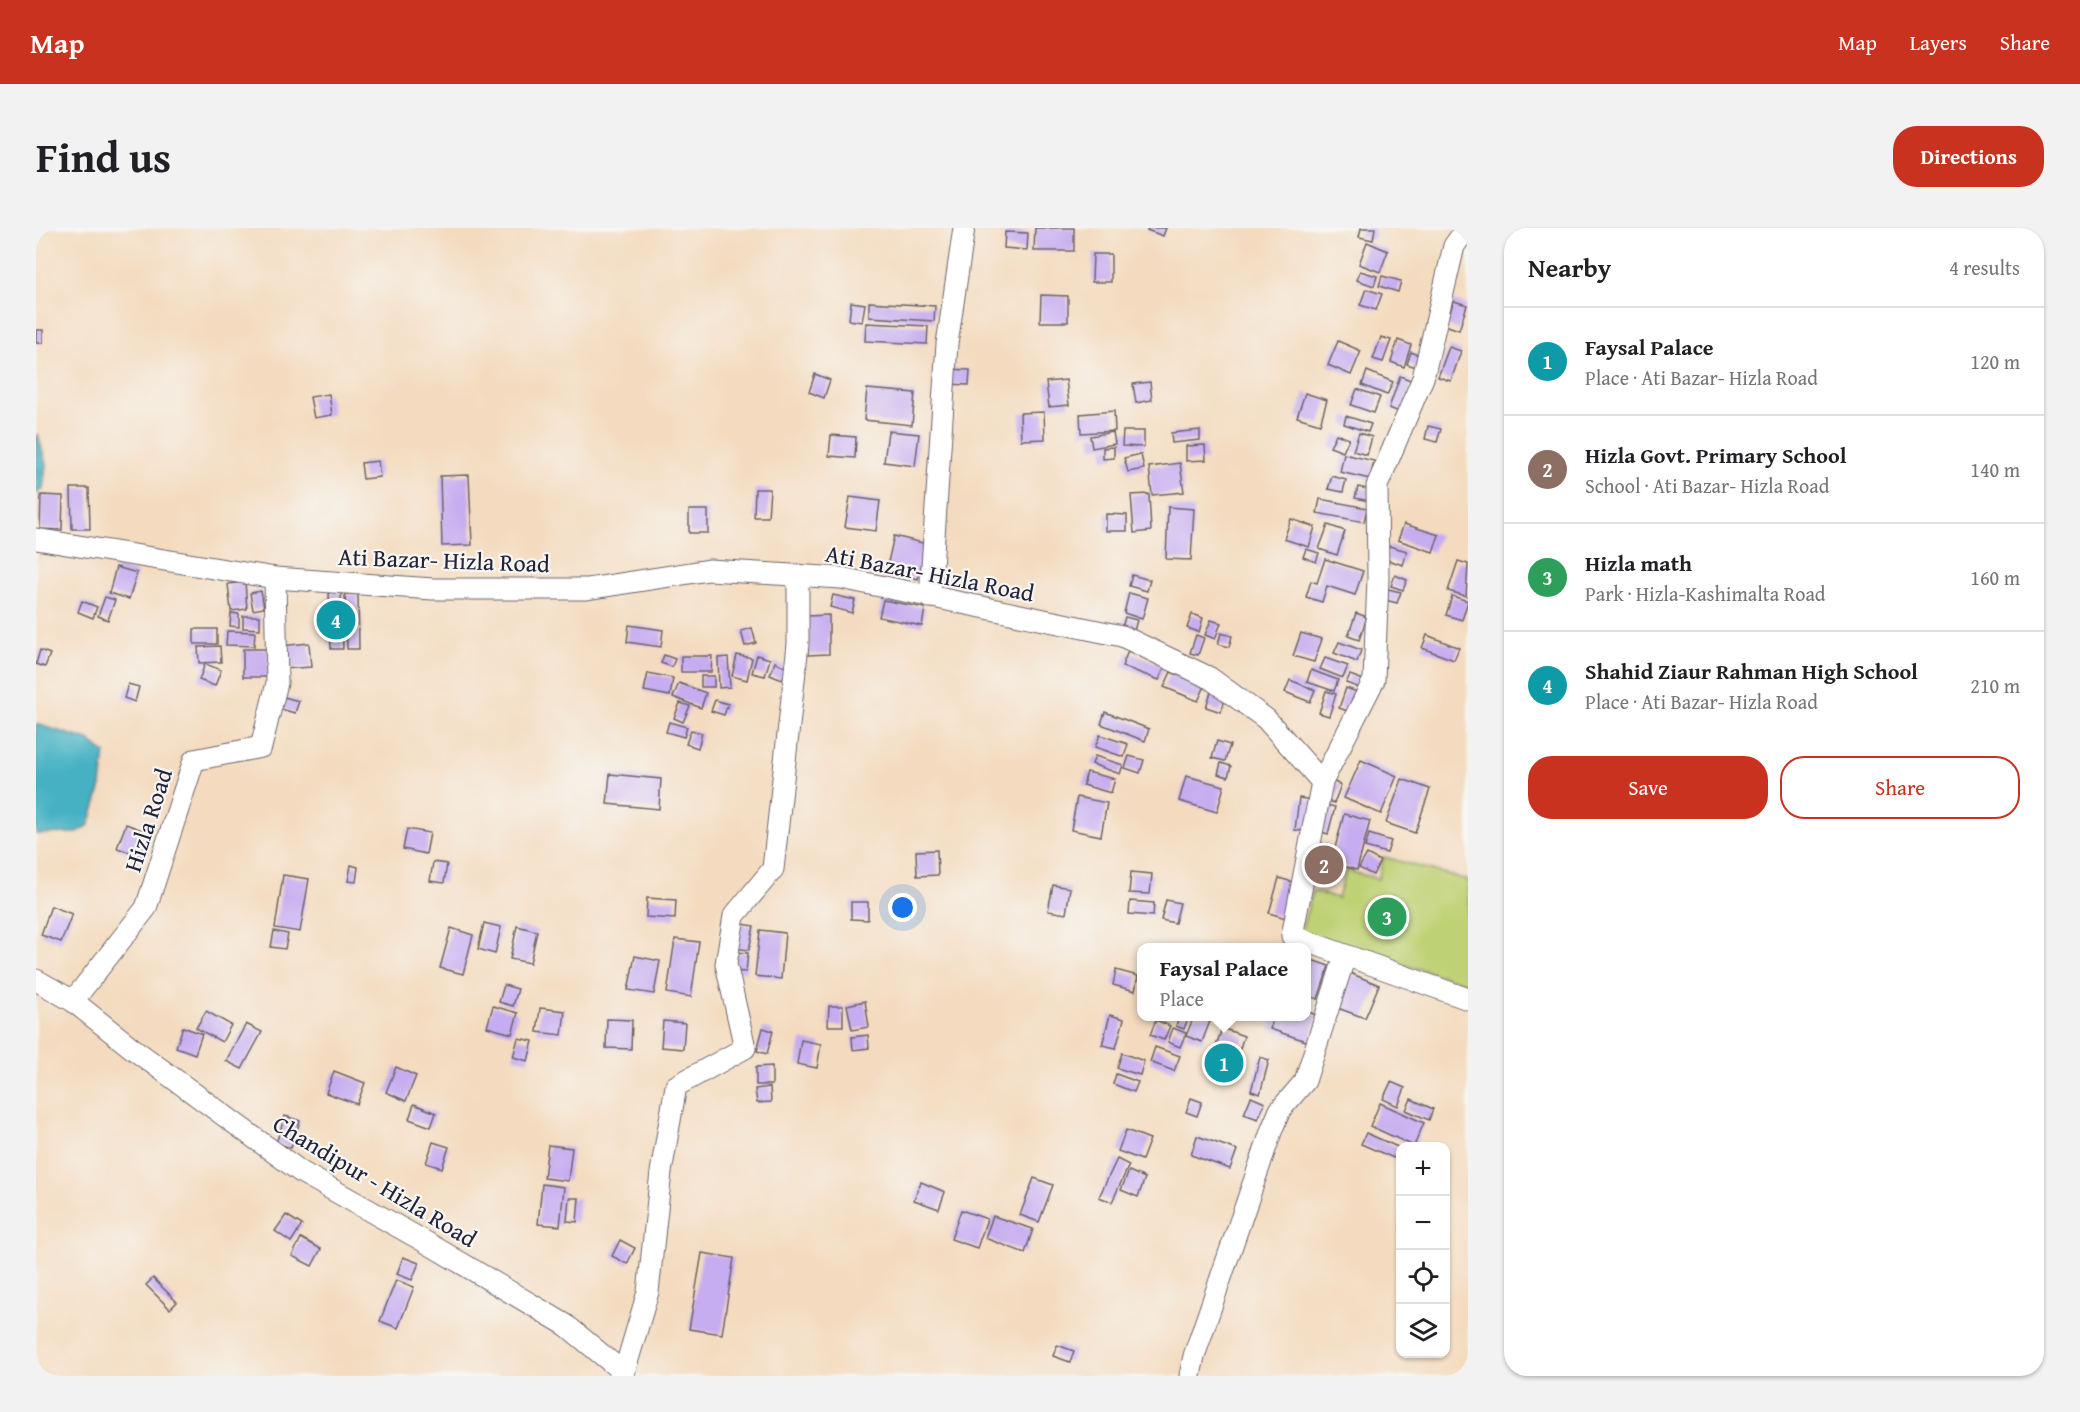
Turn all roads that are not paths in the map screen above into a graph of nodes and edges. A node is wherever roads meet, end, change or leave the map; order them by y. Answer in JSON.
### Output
{"nodes":[{"id":1,"x":964,"y":228,"type":"edge"},
{"id":2,"x":1467,"y":228,"type":"edge"},
{"id":3,"x":36,"y":539,"type":"edge"},
{"id":4,"x":798,"y":575,"type":"junction"},
{"id":5,"x":275,"y":578,"type":"junction"},
{"id":6,"x":930,"y":597,"type":"junction"},
{"id":7,"x":1322,"y":782,"type":"junction"},
{"id":8,"x":1311,"y":943,"type":"edge"},
{"id":9,"x":1311,"y":943,"type":"edge"},
{"id":10,"x":1345,"y":956,"type":"junction"},
{"id":11,"x":36,"y":980,"type":"edge"},
{"id":12,"x":1468,"y":999,"type":"edge"},
{"id":13,"x":73,"y":1001,"type":"junction"},
{"id":14,"x":624,"y":1375,"type":"edge"},
{"id":15,"x":1190,"y":1376,"type":"edge"}],
"edges":[{"from":1,"to":6,"type":"street"},
{"from":2,"to":7,"type":"street"},
{"from":3,"to":5,"type":"street","name":"Ati Bazar- Hizla Road"},
{"from":4,"to":5,"type":"street","name":"Ati Bazar- Hizla Road"},
{"from":4,"to":6,"type":"street","name":"Ati Bazar- Hizla Road"},
{"from":4,"to":14,"type":"street"},
{"from":5,"to":13,"type":"street","name":"Hizla Road"},
{"from":6,"to":7,"type":"street","name":"Ati Bazar- Hizla Road"},
{"from":7,"to":8,"type":"street"},
{"from":9,"to":10,"type":"street"},
{"from":10,"to":12,"type":"street"},
{"from":10,"to":15,"type":"street"},
{"from":11,"to":13,"type":"street","name":"Chandipur - Hizla Road"},
{"from":13,"to":14,"type":"street","name":"Chandipur - Hizla Road"}]}
